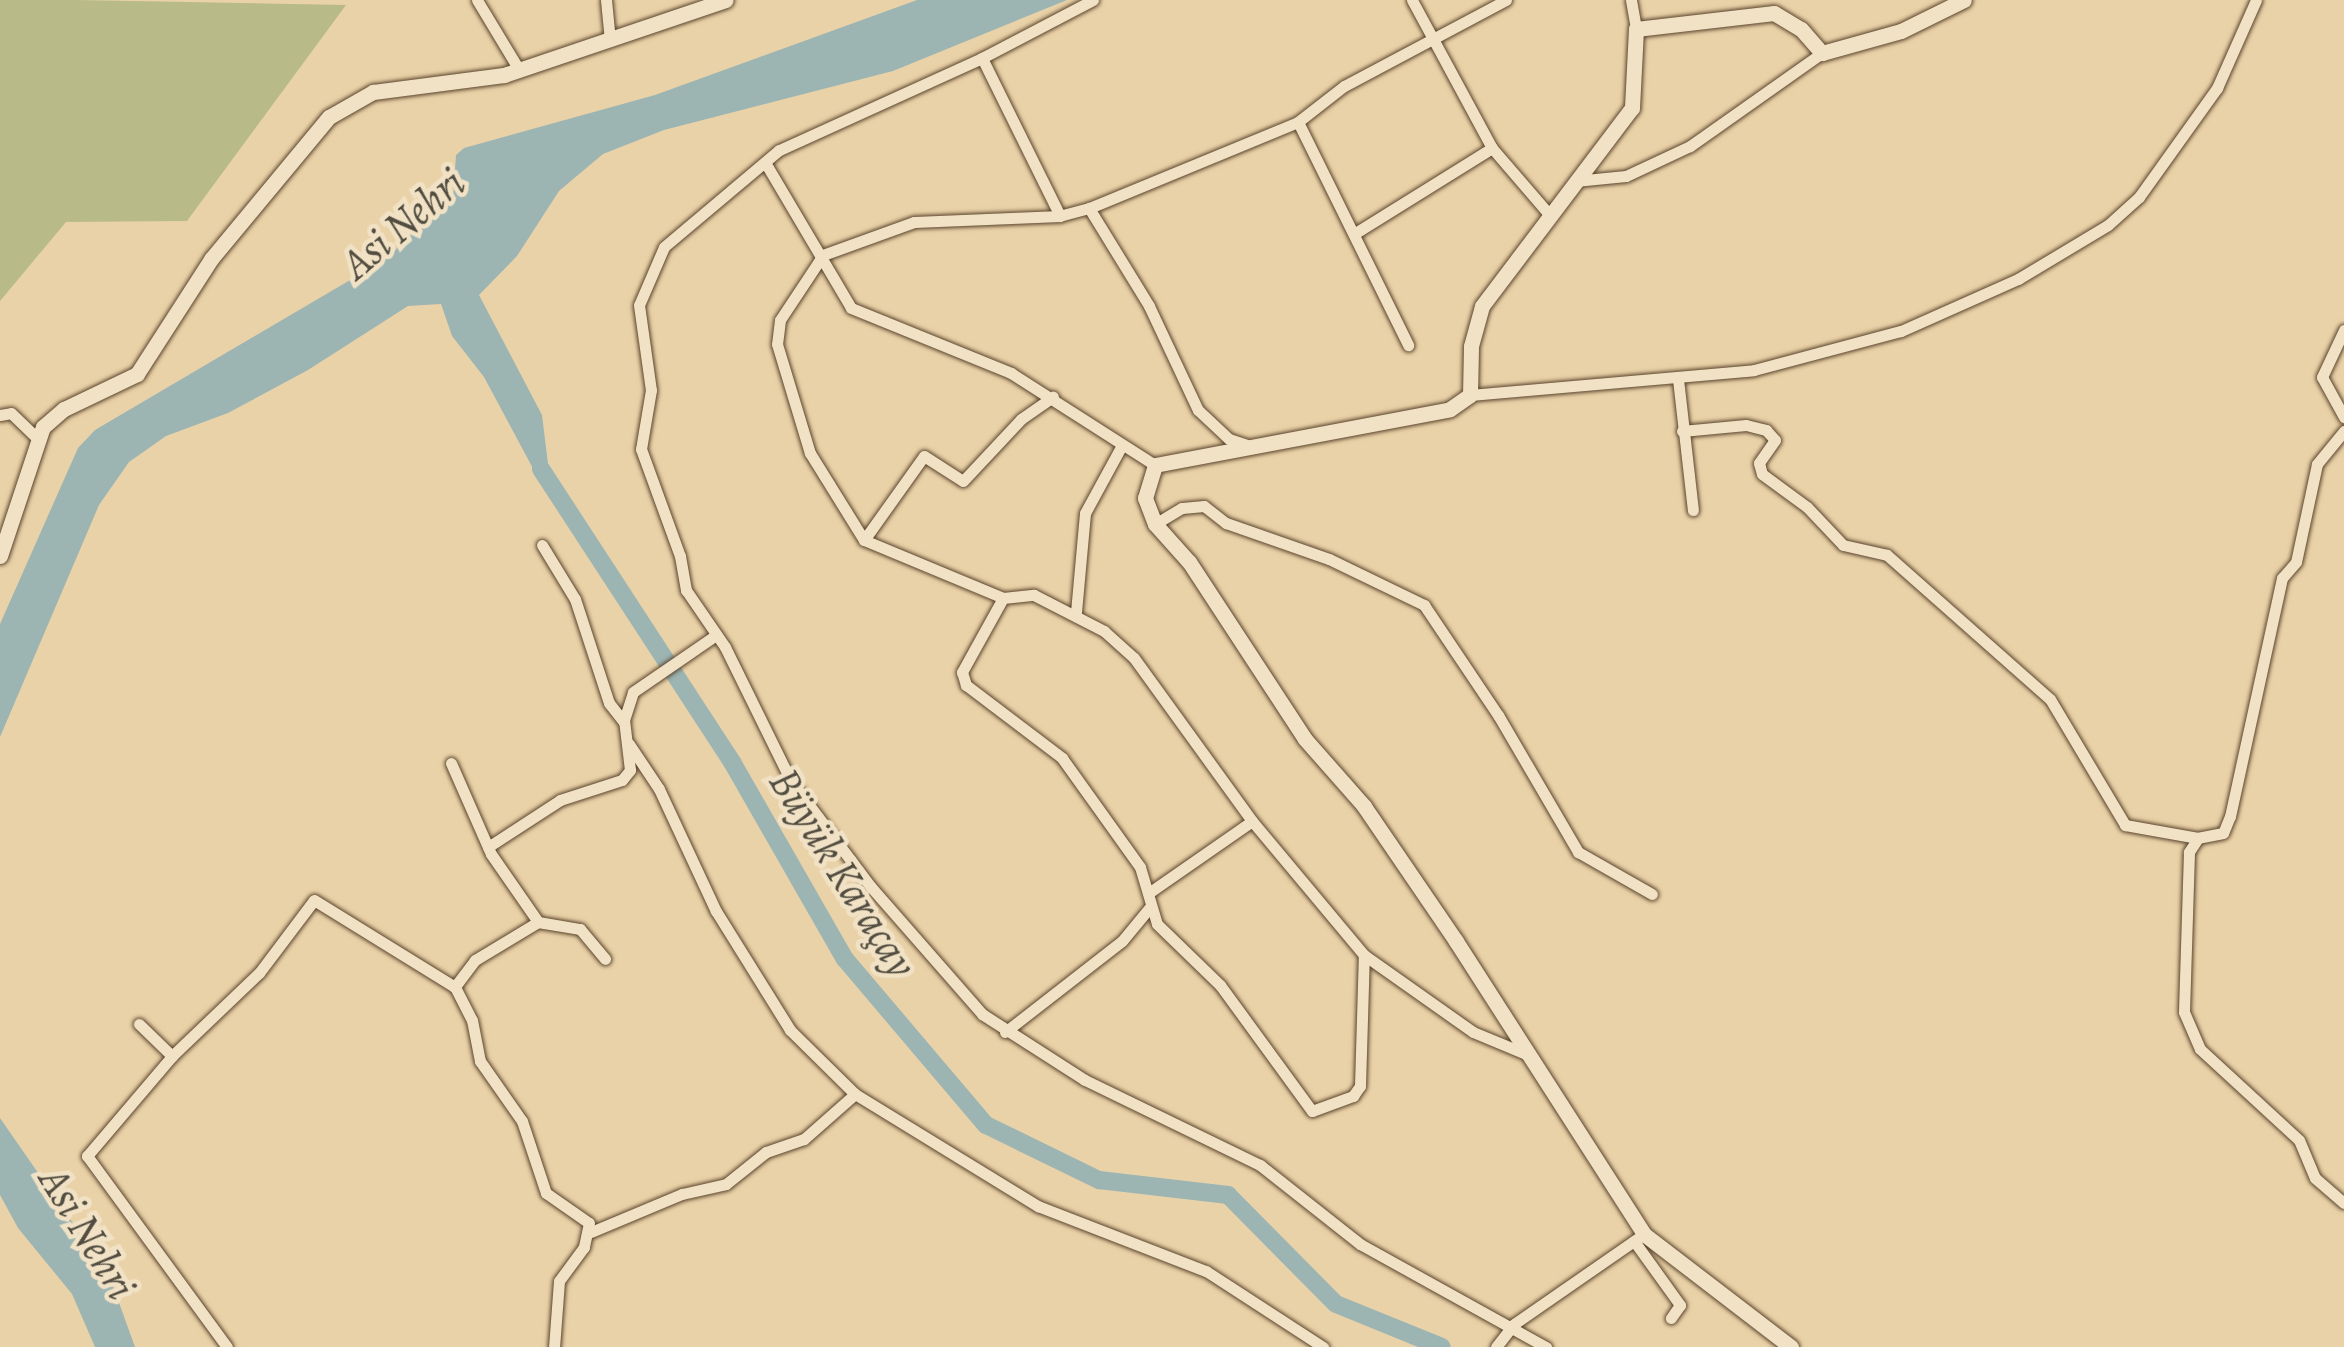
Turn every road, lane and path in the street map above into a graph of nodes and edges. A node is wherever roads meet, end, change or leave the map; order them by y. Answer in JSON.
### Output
{"nodes":[{"id":1,"x":477,"y":0,"type":"edge"},
{"id":2,"x":606,"y":0,"type":"edge"},
{"id":3,"x":726,"y":0,"type":"edge"},
{"id":4,"x":1092,"y":0,"type":"edge"},
{"id":5,"x":1412,"y":0,"type":"edge"},
{"id":6,"x":1506,"y":0,"type":"edge"},
{"id":7,"x":1631,"y":0,"type":"edge"},
{"id":8,"x":1964,"y":0,"type":"edge"},
{"id":9,"x":2256,"y":0,"type":"edge"},
{"id":10,"x":1636,"y":29,"type":"junction"},
{"id":11,"x":1436,"y":38,"type":"junction"},
{"id":12,"x":610,"y":42,"type":"junction"},
{"id":13,"x":1822,"y":53,"type":"junction"},
{"id":14,"x":982,"y":58,"type":"junction"},
{"id":15,"x":518,"y":68,"type":"junction"},
{"id":16,"x":1298,"y":122,"type":"junction"},
{"id":17,"x":1492,"y":148,"type":"junction"},
{"id":18,"x":766,"y":164,"type":"junction"},
{"id":19,"x":1575,"y":181,"type":"junction"},
{"id":20,"x":1089,"y":208,"type":"junction"},
{"id":21,"x":1548,"y":213,"type":"junction"},
{"id":22,"x":1060,"y":216,"type":"junction"},
{"id":23,"x":1358,"y":232,"type":"junction"},
{"id":24,"x":823,"y":255,"type":"junction"},
{"id":25,"x":2344,"y":330,"type":"edge"},
{"id":26,"x":1408,"y":344,"type":"dead end"},
{"id":27,"x":1678,"y":379,"type":"junction"},
{"id":28,"x":1470,"y":395,"type":"junction"},
{"id":29,"x":1052,"y":397,"type":"junction"},
{"id":30,"x":0,"y":414,"type":"edge"},
{"id":31,"x":2344,"y":417,"type":"edge"},
{"id":32,"x":1682,"y":431,"type":"junction"},
{"id":33,"x":2344,"y":431,"type":"edge"},
{"id":34,"x":37,"y":438,"type":"junction"},
{"id":35,"x":1251,"y":446,"type":"junction"},
{"id":36,"x":1121,"y":447,"type":"junction"},
{"id":37,"x":1155,"y":465,"type":"junction"},
{"id":38,"x":1693,"y":510,"type":"dead end"},
{"id":39,"x":1155,"y":524,"type":"junction"},
{"id":40,"x":864,"y":540,"type":"junction"},
{"id":41,"x":542,"y":545,"type":"dead end"},
{"id":42,"x":0,"y":556,"type":"edge"},
{"id":43,"x":1003,"y":598,"type":"junction"},
{"id":44,"x":1076,"y":612,"type":"junction"},
{"id":45,"x":716,"y":635,"type":"junction"},
{"id":46,"x":624,"y":722,"type":"junction"},
{"id":47,"x":629,"y":744,"type":"junction"},
{"id":48,"x":450,"y":764,"type":"dead end"},
{"id":49,"x":1252,"y":822,"type":"junction"},
{"id":50,"x":2198,"y":838,"type":"junction"},
{"id":51,"x":488,"y":847,"type":"junction"},
{"id":52,"x":1652,"y":894,"type":"dead end"},
{"id":53,"x":1151,"y":899,"type":"junction"},
{"id":54,"x":538,"y":922,"type":"junction"},
{"id":55,"x":1364,"y":956,"type":"junction"},
{"id":56,"x":606,"y":959,"type":"dead end"},
{"id":57,"x":456,"y":987,"type":"junction"},
{"id":58,"x":139,"y":1024,"type":"dead end"},
{"id":59,"x":1005,"y":1032,"type":"junction"},
{"id":60,"x":172,"y":1056,"type":"junction"},
{"id":61,"x":1532,"y":1056,"type":"junction"},
{"id":62,"x":855,"y":1094,"type":"junction"},
{"id":63,"x":2344,"y":1202,"type":"edge"},
{"id":64,"x":591,"y":1232,"type":"junction"},
{"id":65,"x":1639,"y":1237,"type":"junction"},
{"id":66,"x":1671,"y":1318,"type":"dead end"},
{"id":67,"x":1514,"y":1324,"type":"junction"},
{"id":68,"x":228,"y":1347,"type":"edge"},
{"id":69,"x":554,"y":1347,"type":"edge"},
{"id":70,"x":1323,"y":1347,"type":"edge"},
{"id":71,"x":1496,"y":1347,"type":"edge"},
{"id":72,"x":1546,"y":1347,"type":"edge"},
{"id":73,"x":1791,"y":1347,"type":"edge"}],
"edges":[{"from":1,"to":15,"type":"street"},
{"from":2,"to":12,"type":"street"},
{"from":3,"to":12,"type":"street"},
{"from":4,"to":14,"type":"street"},
{"from":5,"to":11,"type":"street"},
{"from":6,"to":11,"type":"street"},
{"from":7,"to":10,"type":"street"},
{"from":8,"to":13,"type":"street"},
{"from":9,"to":27,"type":"street"},
{"from":10,"to":13,"type":"street"},
{"from":10,"to":19,"type":"street"},
{"from":11,"to":16,"type":"street"},
{"from":11,"to":17,"type":"street"},
{"from":12,"to":15,"type":"street"},
{"from":13,"to":19,"type":"street"},
{"from":14,"to":18,"type":"street"},
{"from":14,"to":22,"type":"street"},
{"from":15,"to":34,"type":"street"},
{"from":16,"to":20,"type":"street"},
{"from":16,"to":23,"type":"street"},
{"from":17,"to":21,"type":"street"},
{"from":17,"to":23,"type":"street"},
{"from":18,"to":24,"type":"street"},
{"from":18,"to":45,"type":"street"},
{"from":19,"to":21,"type":"street"},
{"from":20,"to":22,"type":"street"},
{"from":20,"to":35,"type":"street"},
{"from":21,"to":28,"type":"street"},
{"from":22,"to":24,"type":"street"},
{"from":23,"to":26,"type":"street"},
{"from":24,"to":29,"type":"street"},
{"from":24,"to":40,"type":"street"},
{"from":25,"to":31,"type":"street"},
{"from":27,"to":28,"type":"street"},
{"from":27,"to":32,"type":"street"},
{"from":28,"to":35,"type":"street"},
{"from":29,"to":36,"type":"street"},
{"from":29,"to":40,"type":"street"},
{"from":30,"to":34,"type":"street"},
{"from":32,"to":38,"type":"street"},
{"from":32,"to":50,"type":"street"},
{"from":33,"to":50,"type":"street"},
{"from":34,"to":42,"type":"street"},
{"from":35,"to":37,"type":"street"},
{"from":36,"to":37,"type":"street"},
{"from":36,"to":44,"type":"street"},
{"from":37,"to":39,"type":"street"},
{"from":39,"to":52,"type":"street"},
{"from":39,"to":61,"type":"street"},
{"from":40,"to":43,"type":"street"},
{"from":41,"to":46,"type":"street"},
{"from":43,"to":44,"type":"street"},
{"from":43,"to":53,"type":"street"},
{"from":44,"to":49,"type":"street"},
{"from":45,"to":46,"type":"street"},
{"from":45,"to":59,"type":"street"},
{"from":46,"to":47,"type":"street"},
{"from":47,"to":51,"type":"street"},
{"from":47,"to":62,"type":"street"},
{"from":48,"to":51,"type":"street"},
{"from":49,"to":53,"type":"street"},
{"from":49,"to":55,"type":"street"},
{"from":50,"to":63,"type":"street"},
{"from":51,"to":54,"type":"street"},
{"from":53,"to":55,"type":"street"},
{"from":53,"to":59,"type":"street"},
{"from":54,"to":56,"type":"street"},
{"from":54,"to":57,"type":"street"},
{"from":55,"to":61,"type":"street"},
{"from":57,"to":60,"type":"street"},
{"from":57,"to":64,"type":"street"},
{"from":58,"to":60,"type":"street"},
{"from":59,"to":67,"type":"street"},
{"from":60,"to":68,"type":"street"},
{"from":61,"to":65,"type":"street"},
{"from":62,"to":64,"type":"street"},
{"from":62,"to":70,"type":"street"},
{"from":64,"to":69,"type":"street"},
{"from":65,"to":66,"type":"street"},
{"from":65,"to":67,"type":"street"},
{"from":65,"to":73,"type":"street"},
{"from":67,"to":71,"type":"street"},
{"from":67,"to":72,"type":"street"}]}
